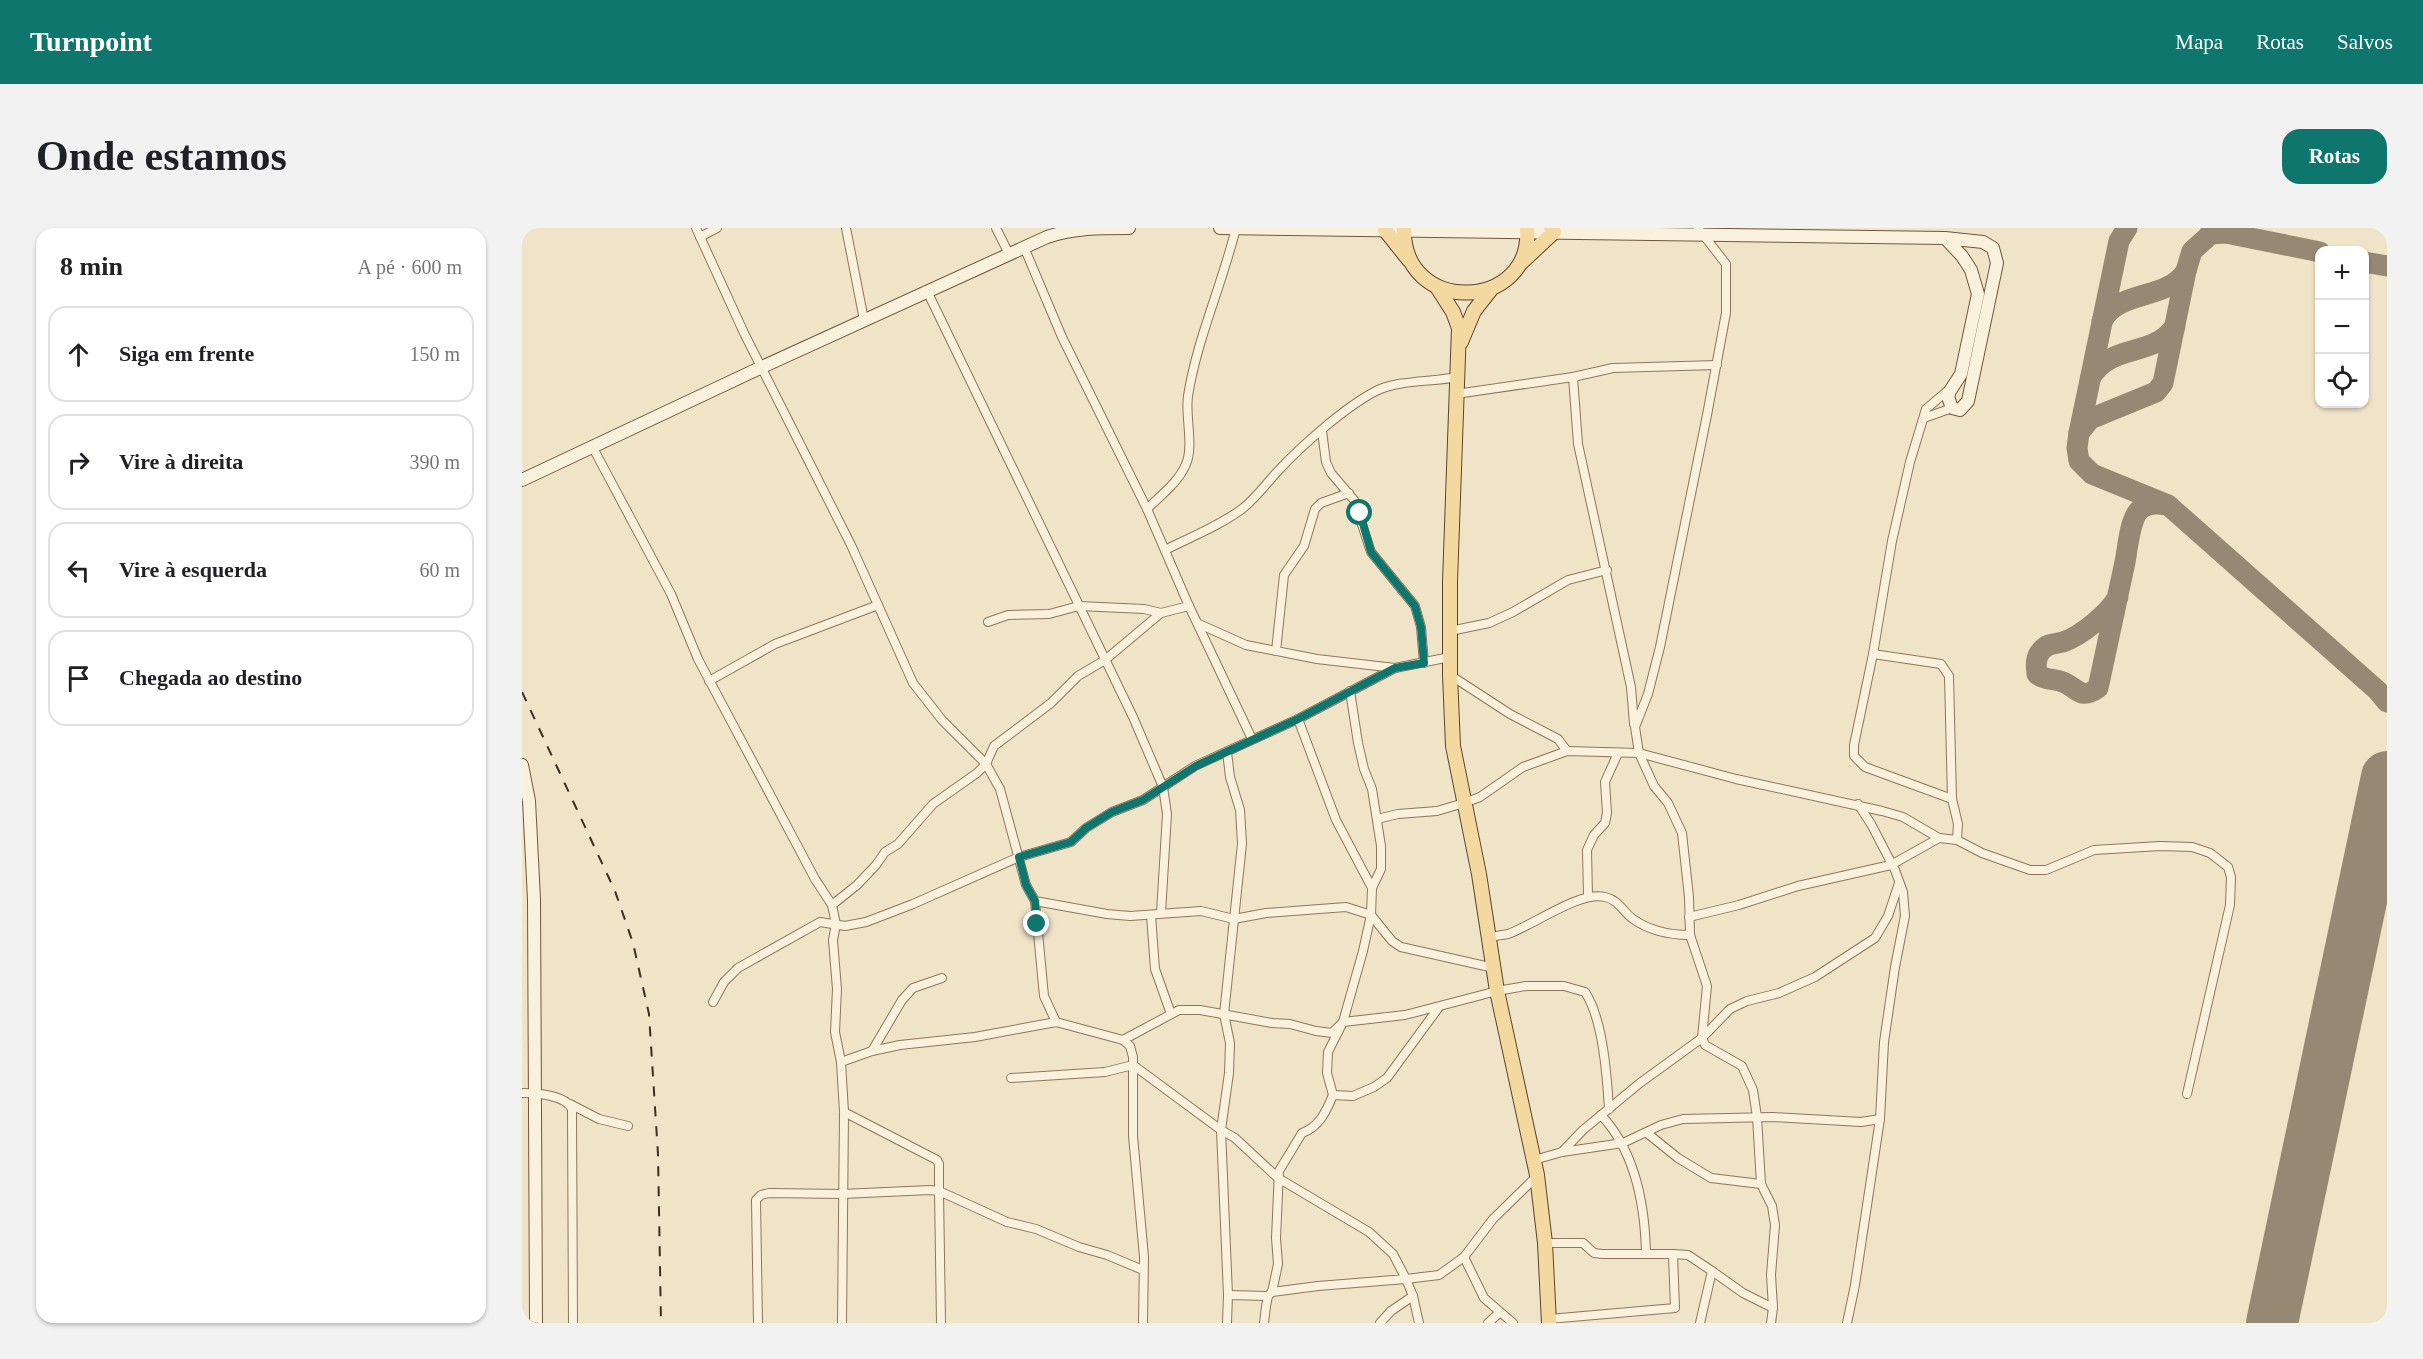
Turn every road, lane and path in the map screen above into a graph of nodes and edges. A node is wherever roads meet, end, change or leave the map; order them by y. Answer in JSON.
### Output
{"nodes":[{"id":1,"x":696,"y":228,"type":"edge"},
{"id":2,"x":717,"y":228,"type":"edge"},
{"id":3,"x":846,"y":228,"type":"edge"},
{"id":4,"x":996,"y":228,"type":"edge"},
{"id":5,"x":1129,"y":228,"type":"edge"},
{"id":6,"x":1220,"y":228,"type":"edge"},
{"id":7,"x":1236,"y":228,"type":"edge"},
{"id":8,"x":1385,"y":229,"type":"edge"},
{"id":9,"x":1404,"y":229,"type":"edge"},
{"id":10,"x":1064,"y":230,"type":"edge"},
{"id":11,"x":1528,"y":230,"type":"edge"},
{"id":12,"x":1552,"y":230,"type":"edge"},
{"id":13,"x":1653,"y":231,"type":"edge"},
{"id":14,"x":1701,"y":232,"type":"edge"},
{"id":15,"x":1751,"y":232,"type":"edge"},
{"id":16,"x":700,"y":237,"type":"junction"},
{"id":17,"x":1944,"y":238,"type":"junction"},
{"id":18,"x":1024,"y":247,"type":"junction"},
{"id":19,"x":1009,"y":254,"type":"junction"},
{"id":20,"x":1412,"y":263,"type":"junction"},
{"id":21,"x":1518,"y":266,"type":"junction"},
{"id":22,"x":1437,"y":287,"type":"junction"},
{"id":23,"x":1492,"y":288,"type":"junction"},
{"id":24,"x":927,"y":291,"type":"junction"},
{"id":25,"x":864,"y":320,"type":"junction"},
{"id":26,"x":1459,"y":346,"type":"junction"},
{"id":27,"x":1717,"y":365,"type":"junction"},
{"id":28,"x":762,"y":367,"type":"junction"},
{"id":29,"x":1458,"y":377,"type":"junction"},
{"id":30,"x":1573,"y":377,"type":"junction"},
{"id":31,"x":1954,"y":385,"type":"junction"},
{"id":32,"x":1456,"y":394,"type":"junction"},
{"id":33,"x":1952,"y":408,"type":"junction"},
{"id":34,"x":1924,"y":418,"type":"junction"},
{"id":35,"x":1322,"y":431,"type":"junction"},
{"id":36,"x":592,"y":446,"type":"junction"},
{"id":37,"x":522,"y":480,"type":"edge"},
{"id":38,"x":1348,"y":493,"type":"junction"},
{"id":39,"x":1148,"y":509,"type":"junction"},
{"id":40,"x":1165,"y":550,"type":"junction"},
{"id":41,"x":1607,"y":570,"type":"junction"},
{"id":42,"x":878,"y":605,"type":"junction"},
{"id":43,"x":1079,"y":606,"type":"junction"},
{"id":44,"x":1189,"y":606,"type":"junction"},
{"id":45,"x":1161,"y":613,"type":"junction"},
{"id":46,"x":988,"y":622,"type":"dead end"},
{"id":47,"x":1199,"y":624,"type":"junction"},
{"id":48,"x":1450,"y":631,"type":"junction"},
{"id":49,"x":1276,"y":651,"type":"junction"},
{"id":50,"x":1873,"y":654,"type":"junction"},
{"id":51,"x":1450,"y":657,"type":"junction"},
{"id":52,"x":1105,"y":660,"type":"junction"},
{"id":53,"x":1424,"y":663,"type":"junction"},
{"id":54,"x":1395,"y":668,"type":"junction"},
{"id":55,"x":1450,"y":675,"type":"junction"},
{"id":56,"x":709,"y":681,"type":"junction"},
{"id":57,"x":1350,"y":691,"type":"junction"},
{"id":58,"x":1298,"y":719,"type":"junction"},
{"id":59,"x":1635,"y":727,"type":"junction"},
{"id":60,"x":1252,"y":739,"type":"junction"},
{"id":61,"x":1567,"y":751,"type":"junction"},
{"id":62,"x":1227,"y":752,"type":"junction"},
{"id":63,"x":1618,"y":753,"type":"junction"},
{"id":64,"x":1639,"y":753,"type":"junction"},
{"id":65,"x":986,"y":764,"type":"junction"},
{"id":66,"x":522,"y":765,"type":"edge"},
{"id":67,"x":1163,"y":787,"type":"junction"},
{"id":68,"x":1952,"y":799,"type":"junction"},
{"id":69,"x":1464,"y":802,"type":"junction"},
{"id":70,"x":526,"y":803,"type":"edge"},
{"id":71,"x":1858,"y":804,"type":"junction"},
{"id":72,"x":1377,"y":819,"type":"junction"},
{"id":73,"x":1939,"y":838,"type":"junction"},
{"id":74,"x":1957,"y":840,"type":"junction"},
{"id":75,"x":1019,"y":857,"type":"junction"},
{"id":76,"x":1891,"y":865,"type":"junction"},
{"id":77,"x":1899,"y":883,"type":"junction"},
{"id":78,"x":1372,"y":888,"type":"junction"},
{"id":79,"x":1588,"y":896,"type":"junction"},
{"id":80,"x":1035,"y":901,"type":"junction"},
{"id":81,"x":832,"y":905,"type":"junction"},
{"id":82,"x":1156,"y":914,"type":"junction"},
{"id":83,"x":1371,"y":915,"type":"junction"},
{"id":84,"x":1689,"y":917,"type":"junction"},
{"id":85,"x":1234,"y":919,"type":"junction"},
{"id":86,"x":836,"y":924,"type":"junction"},
{"id":87,"x":1690,"y":934,"type":"junction"},
{"id":88,"x":1490,"y":937,"type":"junction"},
{"id":89,"x":1494,"y":968,"type":"junction"},
{"id":90,"x":942,"y":978,"type":"dead end"},
{"id":91,"x":1497,"y":991,"type":"junction"},
{"id":92,"x":713,"y":1002,"type":"dead end"},
{"id":93,"x":1439,"y":1007,"type":"junction"},
{"id":94,"x":1171,"y":1014,"type":"junction"},
{"id":95,"x":1224,"y":1014,"type":"junction"},
{"id":96,"x":1056,"y":1022,"type":"junction"},
{"id":97,"x":1343,"y":1022,"type":"junction"},
{"id":98,"x":1702,"y":1038,"type":"junction"},
{"id":99,"x":1123,"y":1040,"type":"junction"},
{"id":100,"x":872,"y":1051,"type":"junction"},
{"id":101,"x":841,"y":1062,"type":"junction"},
{"id":102,"x":1133,"y":1065,"type":"junction"},
{"id":103,"x":1011,"y":1078,"type":"dead end"},
{"id":104,"x":522,"y":1093,"type":"edge"},
{"id":105,"x":537,"y":1093,"type":"junction"},
{"id":106,"x":2187,"y":1094,"type":"dead end"},
{"id":107,"x":1333,"y":1095,"type":"junction"},
{"id":108,"x":570,"y":1104,"type":"junction"},
{"id":109,"x":844,"y":1112,"type":"junction"},
{"id":110,"x":1605,"y":1112,"type":"junction"},
{"id":111,"x":1757,"y":1117,"type":"junction"},
{"id":112,"x":1880,"y":1119,"type":"junction"},
{"id":113,"x":628,"y":1126,"type":"dead end"},
{"id":114,"x":1221,"y":1130,"type":"junction"},
{"id":115,"x":1647,"y":1133,"type":"junction"},
{"id":116,"x":1623,"y":1143,"type":"junction"},
{"id":117,"x":1562,"y":1152,"type":"junction"},
{"id":118,"x":1534,"y":1161,"type":"junction"},
{"id":119,"x":1537,"y":1175,"type":"junction"},
{"id":120,"x":1278,"y":1178,"type":"junction"},
{"id":121,"x":1761,"y":1184,"type":"junction"},
{"id":122,"x":939,"y":1191,"type":"junction"},
{"id":123,"x":842,"y":1194,"type":"junction"},
{"id":124,"x":1545,"y":1243,"type":"junction"},
{"id":125,"x":1646,"y":1254,"type":"junction"},
{"id":126,"x":1673,"y":1254,"type":"junction"},
{"id":127,"x":1464,"y":1257,"type":"junction"},
{"id":128,"x":1143,"y":1270,"type":"junction"},
{"id":129,"x":1712,"y":1271,"type":"junction"},
{"id":130,"x":1406,"y":1280,"type":"junction"},
{"id":131,"x":1270,"y":1294,"type":"junction"},
{"id":132,"x":1228,"y":1295,"type":"junction"},
{"id":133,"x":1413,"y":1296,"type":"junction"},
{"id":134,"x":1773,"y":1308,"type":"junction"},
{"id":135,"x":1499,"y":1313,"type":"junction"},
{"id":136,"x":1549,"y":1321,"type":"edge"},
{"id":137,"x":536,"y":1323,"type":"edge"},
{"id":138,"x":573,"y":1323,"type":"edge"},
{"id":139,"x":758,"y":1323,"type":"edge"},
{"id":140,"x":842,"y":1323,"type":"edge"},
{"id":141,"x":941,"y":1323,"type":"edge"},
{"id":142,"x":1143,"y":1323,"type":"edge"},
{"id":143,"x":1227,"y":1323,"type":"edge"},
{"id":144,"x":1264,"y":1323,"type":"edge"},
{"id":145,"x":1380,"y":1323,"type":"edge"},
{"id":146,"x":1419,"y":1323,"type":"edge"},
{"id":147,"x":1488,"y":1323,"type":"edge"},
{"id":148,"x":1512,"y":1323,"type":"edge"},
{"id":149,"x":1700,"y":1323,"type":"edge"},
{"id":150,"x":1771,"y":1323,"type":"edge"},
{"id":151,"x":1846,"y":1323,"type":"edge"}],
"edges":[{"from":1,"to":16,"type":"street"},
{"from":2,"to":16,"type":"street"},
{"from":3,"to":25,"type":"street"},
{"from":4,"to":19,"type":"street"},
{"from":5,"to":10,"type":"street"},
{"from":6,"to":7,"type":"street"},
{"from":7,"to":8,"type":"street"},
{"from":7,"to":39,"type":"street"},
{"from":8,"to":9,"type":"street"},
{"from":8,"to":20,"type":"main road"},
{"from":9,"to":11,"type":"street"},
{"from":9,"to":20,"type":"main road"},
{"from":10,"to":18,"type":"street"},
{"from":11,"to":12,"type":"street"},
{"from":11,"to":21,"type":"main road"},
{"from":12,"to":13,"type":"street"},
{"from":12,"to":21,"type":"main road"},
{"from":13,"to":14,"type":"street"},
{"from":14,"to":15,"type":"street"},
{"from":14,"to":27,"type":"street"},
{"from":15,"to":17,"type":"street"},
{"from":16,"to":28,"type":"street"},
{"from":17,"to":31,"type":"street"},
{"from":17,"to":33,"type":"street"},
{"from":18,"to":19,"type":"street"},
{"from":18,"to":39,"type":"street"},
{"from":19,"to":24,"type":"street"},
{"from":20,"to":22,"type":"main road"},
{"from":21,"to":23,"type":"main road"},
{"from":22,"to":23,"type":"main road"},
{"from":22,"to":26,"type":"main road"},
{"from":23,"to":26,"type":"main road"},
{"from":24,"to":25,"type":"street"},
{"from":24,"to":43,"type":"street"},
{"from":25,"to":28,"type":"street"},
{"from":26,"to":29,"type":"main road"},
{"from":27,"to":30,"type":"street"},
{"from":27,"to":59,"type":"street"},
{"from":28,"to":36,"type":"street"},
{"from":28,"to":42,"type":"street"},
{"from":29,"to":32,"type":"main road"},
{"from":29,"to":35,"type":"street"},
{"from":30,"to":32,"type":"street"},
{"from":30,"to":41,"type":"street"},
{"from":31,"to":33,"type":"street"},
{"from":31,"to":34,"type":"street"},
{"from":32,"to":48,"type":"main road"},
{"from":33,"to":34,"type":"street"},
{"from":34,"to":50,"type":"street"},
{"from":35,"to":38,"type":"street"},
{"from":35,"to":40,"type":"street"},
{"from":36,"to":37,"type":"street"},
{"from":36,"to":56,"type":"street"},
{"from":38,"to":49,"type":"street"},
{"from":38,"to":53,"type":"street"},
{"from":39,"to":40,"type":"street"},
{"from":40,"to":44,"type":"street"},
{"from":41,"to":48,"type":"street"},
{"from":41,"to":59,"type":"street"},
{"from":42,"to":56,"type":"street"},
{"from":42,"to":65,"type":"street"},
{"from":43,"to":45,"type":"street"},
{"from":43,"to":46,"type":"street"},
{"from":43,"to":52,"type":"street"},
{"from":44,"to":45,"type":"street"},
{"from":44,"to":47,"type":"street"},
{"from":45,"to":52,"type":"street"},
{"from":47,"to":49,"type":"street"},
{"from":47,"to":60,"type":"street"},
{"from":48,"to":51,"type":"main road"},
{"from":49,"to":54,"type":"street"},
{"from":50,"to":68,"type":"street"},
{"from":50,"to":68,"type":"street"},
{"from":51,"to":53,"type":"street"},
{"from":51,"to":55,"type":"main road"},
{"from":52,"to":65,"type":"street"},
{"from":52,"to":67,"type":"street"},
{"from":53,"to":54,"type":"street"},
{"from":54,"to":57,"type":"street"},
{"from":55,"to":61,"type":"street"},
{"from":55,"to":69,"type":"main road"},
{"from":56,"to":81,"type":"street"},
{"from":57,"to":58,"type":"street"},
{"from":57,"to":72,"type":"street"},
{"from":58,"to":60,"type":"street"},
{"from":58,"to":78,"type":"street"},
{"from":59,"to":64,"type":"street"},
{"from":60,"to":62,"type":"street"},
{"from":61,"to":63,"type":"street"},
{"from":61,"to":69,"type":"street"},
{"from":62,"to":67,"type":"street"},
{"from":62,"to":85,"type":"street"},
{"from":63,"to":64,"type":"street"},
{"from":63,"to":79,"type":"street"},
{"from":64,"to":71,"type":"street"},
{"from":64,"to":84,"type":"street"},
{"from":65,"to":75,"type":"street"},
{"from":65,"to":81,"type":"street"},
{"from":66,"to":70,"type":"street"},
{"from":67,"to":75,"type":"street"},
{"from":67,"to":82,"type":"street"},
{"from":68,"to":74,"type":"street"},
{"from":69,"to":72,"type":"street"},
{"from":69,"to":88,"type":"main road"},
{"from":70,"to":105,"type":"street"},
{"from":71,"to":73,"type":"street"},
{"from":71,"to":76,"type":"street"},
{"from":72,"to":78,"type":"street"},
{"from":73,"to":74,"type":"street"},
{"from":73,"to":76,"type":"street"},
{"from":74,"to":106,"type":"street"},
{"from":75,"to":80,"type":"street"},
{"from":75,"to":86,"type":"street"},
{"from":76,"to":77,"type":"street"},
{"from":76,"to":84,"type":"street"},
{"from":77,"to":98,"type":"street"},
{"from":77,"to":112,"type":"street"},
{"from":78,"to":83,"type":"street"},
{"from":79,"to":87,"type":"street"},
{"from":79,"to":88,"type":"street"},
{"from":80,"to":82,"type":"street"},
{"from":80,"to":96,"type":"street"},
{"from":81,"to":86,"type":"street"},
{"from":82,"to":85,"type":"street"},
{"from":82,"to":94,"type":"street"},
{"from":83,"to":85,"type":"street"},
{"from":83,"to":89,"type":"street"},
{"from":83,"to":97,"type":"street"},
{"from":84,"to":87,"type":"street"},
{"from":85,"to":95,"type":"street"},
{"from":86,"to":92,"type":"street"},
{"from":86,"to":101,"type":"street"},
{"from":87,"to":98,"type":"street"},
{"from":88,"to":89,"type":"main road"},
{"from":89,"to":91,"type":"main road"},
{"from":90,"to":100,"type":"street"},
{"from":91,"to":93,"type":"street"},
{"from":91,"to":110,"type":"street"},
{"from":91,"to":118,"type":"main road"},
{"from":93,"to":97,"type":"street"},
{"from":93,"to":107,"type":"street"},
{"from":94,"to":95,"type":"street"},
{"from":94,"to":99,"type":"street"},
{"from":95,"to":97,"type":"street"},
{"from":95,"to":114,"type":"street"},
{"from":96,"to":99,"type":"street"},
{"from":96,"to":100,"type":"street"},
{"from":97,"to":107,"type":"street"},
{"from":98,"to":110,"type":"street"},
{"from":98,"to":111,"type":"street"},
{"from":99,"to":102,"type":"street"},
{"from":100,"to":101,"type":"street"},
{"from":101,"to":109,"type":"street"},
{"from":102,"to":103,"type":"street"},
{"from":102,"to":114,"type":"street"},
{"from":102,"to":128,"type":"street"},
{"from":104,"to":105,"type":"street"},
{"from":105,"to":108,"type":"street"},
{"from":105,"to":137,"type":"street"},
{"from":107,"to":120,"type":"street"},
{"from":108,"to":113,"type":"street"},
{"from":108,"to":138,"type":"street"},
{"from":109,"to":122,"type":"street"},
{"from":109,"to":123,"type":"street"},
{"from":110,"to":116,"type":"street"},
{"from":110,"to":117,"type":"street"},
{"from":111,"to":112,"type":"street"},
{"from":111,"to":115,"type":"street"},
{"from":111,"to":121,"type":"street"},
{"from":112,"to":151,"type":"street"},
{"from":114,"to":120,"type":"street"},
{"from":114,"to":132,"type":"street"},
{"from":115,"to":116,"type":"street"},
{"from":115,"to":121,"type":"street"},
{"from":116,"to":117,"type":"street"},
{"from":116,"to":125,"type":"street"},
{"from":117,"to":118,"type":"street"},
{"from":118,"to":119,"type":"main road"},
{"from":119,"to":124,"type":"main road"},
{"from":119,"to":127,"type":"street"},
{"from":120,"to":130,"type":"street"},
{"from":120,"to":131,"type":"street"},
{"from":121,"to":134,"type":"street"},
{"from":122,"to":123,"type":"street"},
{"from":122,"to":128,"type":"street"},
{"from":122,"to":141,"type":"street"},
{"from":123,"to":139,"type":"street"},
{"from":123,"to":140,"type":"street"},
{"from":124,"to":125,"type":"street"},
{"from":124,"to":136,"type":"main road"},
{"from":125,"to":126,"type":"street"},
{"from":126,"to":129,"type":"street"},
{"from":126,"to":136,"type":"street"},
{"from":127,"to":130,"type":"street"},
{"from":127,"to":135,"type":"street"},
{"from":128,"to":142,"type":"street"},
{"from":129,"to":134,"type":"street"},
{"from":129,"to":149,"type":"street"},
{"from":130,"to":131,"type":"street"},
{"from":130,"to":133,"type":"street"},
{"from":131,"to":132,"type":"street"},
{"from":131,"to":144,"type":"street"},
{"from":132,"to":143,"type":"street"},
{"from":133,"to":145,"type":"street"},
{"from":133,"to":146,"type":"street"},
{"from":134,"to":150,"type":"street"},
{"from":135,"to":147,"type":"street"},
{"from":135,"to":148,"type":"street"}]}
